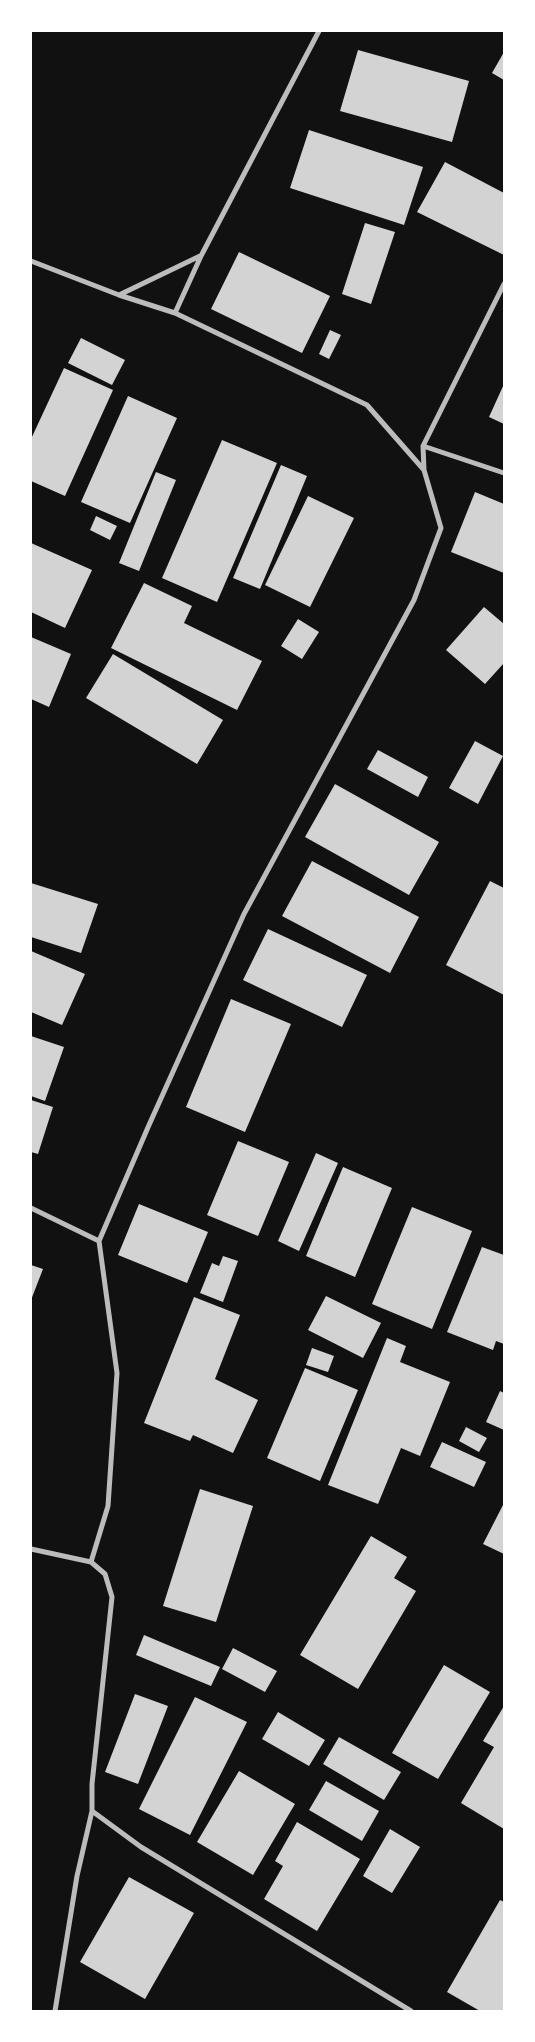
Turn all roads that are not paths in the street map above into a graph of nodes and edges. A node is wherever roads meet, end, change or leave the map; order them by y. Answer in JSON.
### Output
{"nodes":[{"id":1,"x":319,"y":31,"type":"edge"},
{"id":2,"x":200,"y":256,"type":"junction"},
{"id":3,"x":31,"y":261,"type":"edge"},
{"id":4,"x":504,"y":284,"type":"edge"},
{"id":5,"x":119,"y":296,"type":"junction"},
{"id":6,"x":175,"y":313,"type":"junction"},
{"id":7,"x":422,"y":446,"type":"junction"},
{"id":8,"x":424,"y":470,"type":"junction"},
{"id":9,"x":504,"y":473,"type":"edge"},
{"id":10,"x":31,"y":1208,"type":"edge"},
{"id":11,"x":99,"y":1241,"type":"junction"},
{"id":12,"x":31,"y":1549,"type":"edge"},
{"id":13,"x":91,"y":1562,"type":"junction"},
{"id":14,"x":92,"y":1811,"type":"junction"},
{"id":15,"x":55,"y":2011,"type":"edge"},
{"id":16,"x":411,"y":2011,"type":"edge"}],
"edges":[{"from":1,"to":2,"type":"street"},
{"from":2,"to":5,"type":"street"},
{"from":2,"to":6,"type":"street"},
{"from":3,"to":5,"type":"street"},
{"from":4,"to":7,"type":"street"},
{"from":5,"to":6,"type":"street"},
{"from":6,"to":8,"type":"street"},
{"from":7,"to":8,"type":"street"},
{"from":7,"to":9,"type":"street"},
{"from":8,"to":11,"type":"street"},
{"from":10,"to":11,"type":"street"},
{"from":11,"to":13,"type":"street"},
{"from":12,"to":13,"type":"street"},
{"from":13,"to":14,"type":"street"},
{"from":14,"to":15,"type":"street"},
{"from":14,"to":16,"type":"street"}]}
